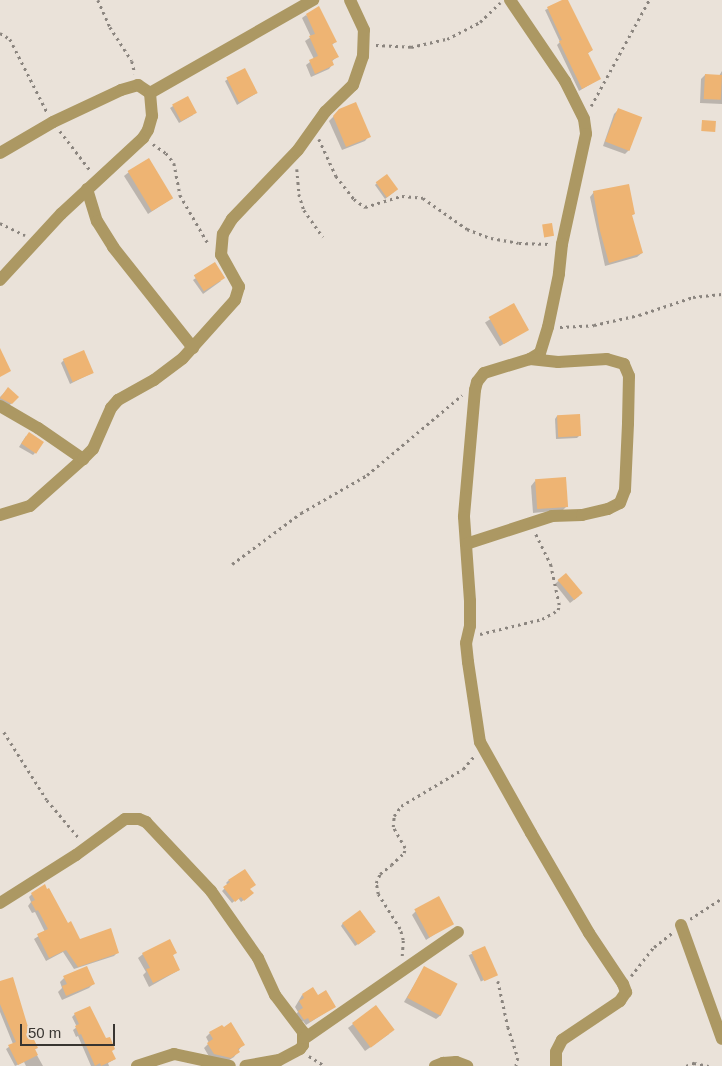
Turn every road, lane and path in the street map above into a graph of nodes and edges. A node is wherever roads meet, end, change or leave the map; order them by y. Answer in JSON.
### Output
{"nodes":[{"id":1,"x":98,"y":0,"type":"edge"},
{"id":2,"x":313,"y":0,"type":"edge"},
{"id":3,"x":350,"y":0,"type":"edge"},
{"id":4,"x":503,"y":0,"type":"edge"},
{"id":5,"x":510,"y":0,"type":"edge"},
{"id":6,"x":649,"y":0,"type":"edge"},
{"id":7,"x":0,"y":33,"type":"edge"},
{"id":8,"x":363,"y":44,"type":"junction"},
{"id":9,"x":138,"y":85,"type":"junction"},
{"id":10,"x":150,"y":93,"type":"junction"},
{"id":11,"x":584,"y":119,"type":"junction"},
{"id":12,"x":52,"y":122,"type":"junction"},
{"id":13,"x":313,"y":128,"type":"junction"},
{"id":14,"x":143,"y":138,"type":"junction"},
{"id":15,"x":298,"y":150,"type":"junction"},
{"id":16,"x":0,"y":153,"type":"edge"},
{"id":17,"x":98,"y":179,"type":"junction"},
{"id":18,"x":87,"y":189,"type":"junction"},
{"id":19,"x":0,"y":223,"type":"edge"},
{"id":20,"x":323,"y":237,"type":"dead end"},
{"id":21,"x":38,"y":240,"type":"junction"},
{"id":22,"x":562,"y":244,"type":"junction"},
{"id":23,"x":221,"y":255,"type":"junction"},
{"id":24,"x":0,"y":280,"type":"edge"},
{"id":25,"x":722,"y":294,"type":"edge"},
{"id":26,"x":548,"y":327,"type":"junction"},
{"id":27,"x":193,"y":348,"type":"junction"},
{"id":28,"x":530,"y":359,"type":"junction"},
{"id":29,"x":477,"y":382,"type":"junction"},
{"id":30,"x":0,"y":406,"type":"edge"},
{"id":31,"x":83,"y":459,"type":"junction"},
{"id":32,"x":0,"y":515,"type":"edge"},
{"id":33,"x":530,"y":523,"type":"junction"},
{"id":34,"x":466,"y":544,"type":"junction"},
{"id":35,"x":232,"y":564,"type":"dead end"},
{"id":36,"x":466,"y":643,"type":"junction"},
{"id":37,"x":4,"y":732,"type":"dead end"},
{"id":38,"x":480,"y":742,"type":"junction"},
{"id":39,"x":87,"y":846,"type":"junction"},
{"id":40,"x":722,"y":898,"type":"edge"},
{"id":41,"x":0,"y":903,"type":"edge"},
{"id":42,"x":681,"y":924,"type":"junction"},
{"id":43,"x":458,"y":932,"type":"dead end"},
{"id":44,"x":396,"y":976,"type":"junction"},
{"id":45,"x":498,"y":981,"type":"dead end"},
{"id":46,"x":623,"y":984,"type":"junction"},
{"id":47,"x":722,"y":1040,"type":"edge"},
{"id":48,"x":302,"y":1043,"type":"junction"},
{"id":49,"x":137,"y":1066,"type":"edge"},
{"id":50,"x":230,"y":1066,"type":"edge"},
{"id":51,"x":246,"y":1066,"type":"edge"},
{"id":52,"x":325,"y":1066,"type":"edge"},
{"id":53,"x":435,"y":1066,"type":"edge"},
{"id":54,"x":467,"y":1066,"type":"edge"},
{"id":55,"x":516,"y":1066,"type":"edge"},
{"id":56,"x":556,"y":1066,"type":"edge"},
{"id":57,"x":686,"y":1066,"type":"edge"},
{"id":58,"x":709,"y":1066,"type":"edge"}],
"edges":[{"from":1,"to":9,"type":"path"},
{"from":2,"to":10,"type":"street"},
{"from":3,"to":8,"type":"street"},
{"from":4,"to":8,"type":"path"},
{"from":5,"to":11,"type":"street"},
{"from":6,"to":11,"type":"path"},
{"from":7,"to":12,"type":"path"},
{"from":8,"to":13,"type":"street"},
{"from":9,"to":10,"type":"street"},
{"from":9,"to":12,"type":"street"},
{"from":10,"to":14,"type":"street"},
{"from":11,"to":22,"type":"street"},
{"from":12,"to":16,"type":"street"},
{"from":12,"to":17,"type":"path"},
{"from":13,"to":15,"type":"street"},
{"from":13,"to":22,"type":"path"},
{"from":14,"to":17,"type":"street"},
{"from":14,"to":23,"type":"path"},
{"from":15,"to":20,"type":"path"},
{"from":15,"to":23,"type":"street"},
{"from":17,"to":18,"type":"street"},
{"from":18,"to":21,"type":"street"},
{"from":18,"to":27,"type":"street"},
{"from":19,"to":21,"type":"path"},
{"from":21,"to":24,"type":"street"},
{"from":22,"to":26,"type":"street"},
{"from":23,"to":27,"type":"street"},
{"from":25,"to":26,"type":"path"},
{"from":26,"to":28,"type":"street"},
{"from":27,"to":31,"type":"street"},
{"from":28,"to":29,"type":"street"},
{"from":28,"to":33,"type":"street"},
{"from":29,"to":34,"type":"street"},
{"from":29,"to":35,"type":"path"},
{"from":30,"to":31,"type":"street"},
{"from":31,"to":32,"type":"street"},
{"from":33,"to":34,"type":"street"},
{"from":33,"to":36,"type":"path"},
{"from":34,"to":36,"type":"street"},
{"from":36,"to":38,"type":"street"},
{"from":37,"to":39,"type":"path"},
{"from":38,"to":44,"type":"path"},
{"from":38,"to":46,"type":"street"},
{"from":39,"to":41,"type":"street"},
{"from":39,"to":48,"type":"street"},
{"from":40,"to":42,"type":"path"},
{"from":42,"to":46,"type":"path"},
{"from":42,"to":47,"type":"street"},
{"from":43,"to":44,"type":"street"},
{"from":44,"to":48,"type":"street"},
{"from":45,"to":55,"type":"path"},
{"from":46,"to":56,"type":"street"},
{"from":48,"to":51,"type":"street"},
{"from":48,"to":52,"type":"path"},
{"from":49,"to":50,"type":"street"},
{"from":53,"to":54,"type":"street"},
{"from":57,"to":58,"type":"path"}]}
